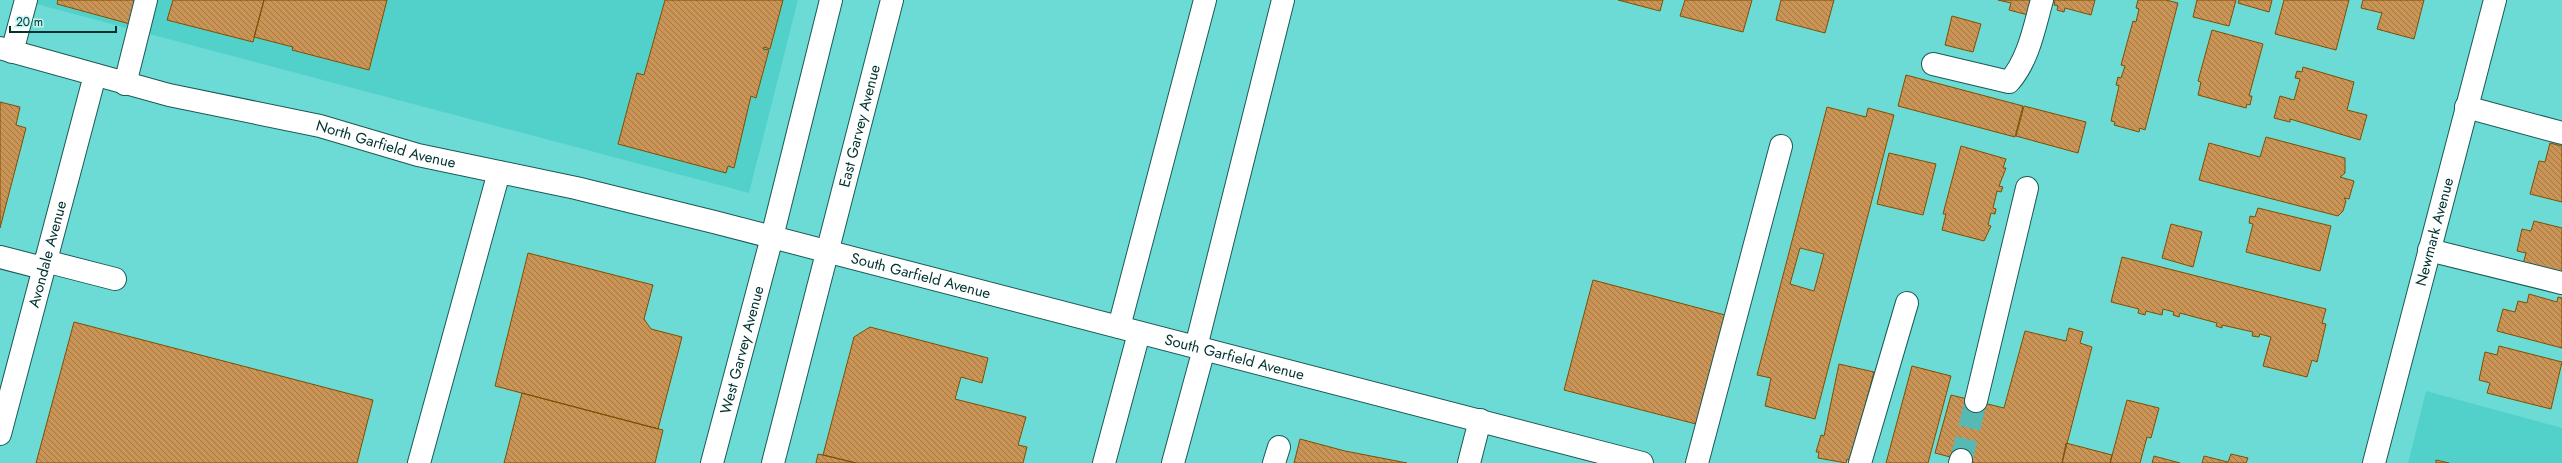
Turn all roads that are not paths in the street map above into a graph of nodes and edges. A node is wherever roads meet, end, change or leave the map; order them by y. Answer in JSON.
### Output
{"nodes":[{"id":1,"x":26,"y":0,"type":"edge"},
{"id":2,"x":146,"y":0,"type":"edge"},
{"id":3,"x":831,"y":0,"type":"edge"},
{"id":4,"x":892,"y":0,"type":"edge"},
{"id":5,"x":1205,"y":0,"type":"edge"},
{"id":6,"x":1283,"y":0,"type":"edge"},
{"id":7,"x":2042,"y":0,"type":"edge"},
{"id":8,"x":2495,"y":0,"type":"edge"},
{"id":9,"x":6,"y":50,"type":"edge"},
{"id":10,"x":1933,"y":64,"type":"dead end"},
{"id":11,"x":95,"y":74,"type":"junction"},
{"id":12,"x":125,"y":84,"type":"junction"},
{"id":13,"x":2466,"y":108,"type":"junction"},
{"id":14,"x":2562,"y":133,"type":"edge"},
{"id":15,"x":1781,"y":146,"type":"dead end"},
{"id":16,"x":499,"y":172,"type":"junction"},
{"id":17,"x":2026,"y":188,"type":"dead end"},
{"id":18,"x":772,"y":237,"type":"junction"},
{"id":19,"x":2429,"y":250,"type":"junction"},
{"id":20,"x":826,"y":252,"type":"junction"},
{"id":21,"x":0,"y":257,"type":"edge"},
{"id":22,"x":44,"y":265,"type":"junction"},
{"id":23,"x":115,"y":279,"type":"dead end"},
{"id":24,"x":2562,"y":283,"type":"edge"},
{"id":25,"x":1907,"y":303,"type":"dead end"},
{"id":26,"x":1129,"y":330,"type":"junction"},
{"id":27,"x":1200,"y":348,"type":"junction"},
{"id":28,"x":5,"y":394,"type":"edge"},
{"id":29,"x":1976,"y":401,"type":"tunnel mouth"},
{"id":30,"x":1480,"y":420,"type":"junction"},
{"id":31,"x":0,"y":434,"type":"edge"},
{"id":32,"x":419,"y":463,"type":"edge"},
{"id":33,"x":712,"y":463,"type":"edge"},
{"id":34,"x":773,"y":463,"type":"edge"},
{"id":35,"x":1104,"y":463,"type":"edge"},
{"id":36,"x":1173,"y":463,"type":"edge"},
{"id":37,"x":1469,"y":463,"type":"edge"},
{"id":38,"x":1642,"y":463,"type":"edge"},
{"id":39,"x":1697,"y":463,"type":"edge"},
{"id":40,"x":1860,"y":463,"type":"edge"},
{"id":41,"x":2374,"y":463,"type":"edge"}],
"edges":[{"from":1,"to":9,"type":"main road"},
{"from":2,"to":12,"type":"main road"},
{"from":3,"to":18,"type":"main road"},
{"from":4,"to":20,"type":"main road","name":"East Garvey Avenue"},
{"from":5,"to":26,"type":"main road"},
{"from":6,"to":27,"type":"main road"},
{"from":7,"to":10,"type":"main road"},
{"from":8,"to":13,"type":"main road","name":"Newmark Avenue"},
{"from":9,"to":11,"type":"main road","name":"North Garfield Avenue"},
{"from":11,"to":12,"type":"main road","name":"North Garfield Avenue"},
{"from":11,"to":22,"type":"main road","name":"Avondale Avenue"},
{"from":12,"to":16,"type":"main road","name":"North Garfield Avenue"},
{"from":13,"to":14,"type":"main road"},
{"from":13,"to":19,"type":"main road","name":"Newmark Avenue"},
{"from":15,"to":39,"type":"main road"},
{"from":16,"to":18,"type":"main road","name":"North Garfield Avenue"},
{"from":16,"to":32,"type":"main road"},
{"from":17,"to":29,"type":"main road"},
{"from":18,"to":20,"type":"main road","name":"South Garfield Avenue"},
{"from":18,"to":33,"type":"main road","name":"West Garvey Avenue"},
{"from":19,"to":24,"type":"main road"},
{"from":19,"to":41,"type":"main road","name":"Newmark Avenue"},
{"from":20,"to":26,"type":"main road","name":"South Garfield Avenue"},
{"from":20,"to":34,"type":"main road"},
{"from":21,"to":22,"type":"main road"},
{"from":22,"to":23,"type":"main road"},
{"from":22,"to":28,"type":"main road","name":"Avondale Avenue"},
{"from":25,"to":40,"type":"main road"},
{"from":26,"to":27,"type":"main road","name":"South Garfield Avenue"},
{"from":26,"to":35,"type":"main road"},
{"from":27,"to":30,"type":"main road","name":"South Garfield Avenue"},
{"from":27,"to":36,"type":"main road"},
{"from":28,"to":31,"type":"main road","name":"Avondale Avenue"},
{"from":30,"to":37,"type":"main road"},
{"from":30,"to":38,"type":"main road","name":"South Garfield Avenue"}]}
